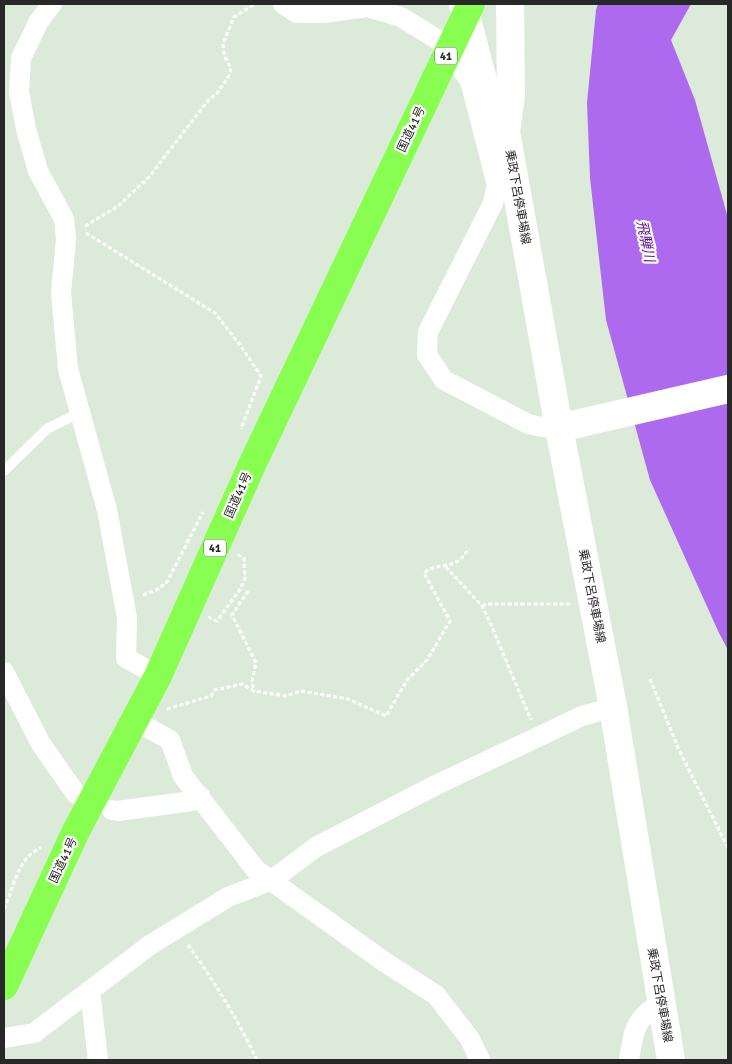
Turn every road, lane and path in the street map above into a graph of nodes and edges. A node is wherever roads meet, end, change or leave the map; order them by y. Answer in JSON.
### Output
{"nodes":[{"id":1,"x":52,"y":4,"type":"edge"},
{"id":2,"x":255,"y":4,"type":"edge"},
{"id":3,"x":283,"y":4,"type":"edge"},
{"id":4,"x":464,"y":4,"type":"edge"},
{"id":5,"x":471,"y":4,"type":"edge"},
{"id":6,"x":510,"y":4,"type":"edge"},
{"id":7,"x":506,"y":132,"type":"junction"},
{"id":8,"x":728,"y":389,"type":"edge"},
{"id":9,"x":81,"y":412,"type":"junction"},
{"id":10,"x":559,"y":428,"type":"junction"},
{"id":11,"x":240,"y":429,"type":"dead end"},
{"id":12,"x":4,"y":471,"type":"edge"},
{"id":13,"x":205,"y":507,"type":"dead end"},
{"id":14,"x":467,"y":551,"type":"dead end"},
{"id":15,"x":446,"y":566,"type":"junction"},
{"id":16,"x":248,"y":591,"type":"dead end"},
{"id":17,"x":592,"y":600,"type":"junction"},
{"id":18,"x":124,"y":602,"type":"junction"},
{"id":19,"x":482,"y":606,"type":"junction"},
{"id":20,"x":4,"y":672,"type":"edge"},
{"id":21,"x":158,"y":676,"type":"junction"},
{"id":22,"x":650,"y":679,"type":"dead end"},
{"id":23,"x":254,"y":691,"type":"junction"},
{"id":24,"x":613,"y":707,"type":"junction"},
{"id":25,"x":164,"y":710,"type":"dead end"},
{"id":26,"x":134,"y":720,"type":"junction"},
{"id":27,"x":538,"y":737,"type":"junction"},
{"id":28,"x":76,"y":794,"type":"dead end"},
{"id":29,"x":200,"y":796,"type":"junction"},
{"id":30,"x":112,"y":810,"type":"dead end"},
{"id":31,"x":43,"y":846,"type":"dead end"},
{"id":32,"x":728,"y":848,"type":"edge"},
{"id":33,"x":272,"y":880,"type":"junction"},
{"id":34,"x":4,"y":909,"type":"edge"},
{"id":35,"x":176,"y":929,"type":"junction"},
{"id":36,"x":4,"y":986,"type":"edge"},
{"id":37,"x":90,"y":990,"type":"junction"},
{"id":38,"x":661,"y":1003,"type":"junction"},
{"id":39,"x":4,"y":1038,"type":"edge"},
{"id":40,"x":98,"y":1060,"type":"edge"},
{"id":41,"x":257,"y":1060,"type":"edge"},
{"id":42,"x":480,"y":1060,"type":"edge"},
{"id":43,"x":629,"y":1060,"type":"edge"},
{"id":44,"x":671,"y":1060,"type":"edge"}],
"edges":[{"from":1,"to":9,"type":"street"},
{"from":2,"to":11,"type":"path"},
{"from":3,"to":10,"type":"street"},
{"from":4,"to":7,"type":"main road"},
{"from":5,"to":21,"type":"highway","name":"国道41号","number":"41"},
{"from":6,"to":7,"type":"main road"},
{"from":7,"to":10,"type":"main road","name":"乗政下呂停車場線"},
{"from":8,"to":10,"type":"main road"},
{"from":9,"to":12,"type":"lane"},
{"from":9,"to":18,"type":"street"},
{"from":10,"to":17,"type":"main road","name":"乗政下呂停車場線"},
{"from":13,"to":18,"type":"path"},
{"from":14,"to":15,"type":"path"},
{"from":15,"to":19,"type":"path"},
{"from":15,"to":23,"type":"path"},
{"from":16,"to":23,"type":"path"},
{"from":17,"to":19,"type":"path"},
{"from":17,"to":24,"type":"main road","name":"乗政下呂停車場線"},
{"from":18,"to":21,"type":"street"},
{"from":19,"to":27,"type":"path"},
{"from":20,"to":28,"type":"street"},
{"from":21,"to":26,"type":"highway","name":"国道41号","number":"41"},
{"from":22,"to":32,"type":"path"},
{"from":23,"to":25,"type":"path"},
{"from":24,"to":27,"type":"street"},
{"from":24,"to":38,"type":"main road","name":"乗政下呂停車場線"},
{"from":26,"to":29,"type":"street"},
{"from":26,"to":36,"type":"highway","name":"国道41号","number":"41"},
{"from":27,"to":33,"type":"street"},
{"from":29,"to":30,"type":"street"},
{"from":29,"to":33,"type":"street"},
{"from":31,"to":34,"type":"path"},
{"from":33,"to":35,"type":"street"},
{"from":33,"to":42,"type":"street"},
{"from":35,"to":37,"type":"street"},
{"from":35,"to":41,"type":"path"},
{"from":37,"to":39,"type":"street"},
{"from":37,"to":40,"type":"street"},
{"from":38,"to":43,"type":"street"},
{"from":38,"to":44,"type":"main road","name":"乗政下呂停車場線"}]}
